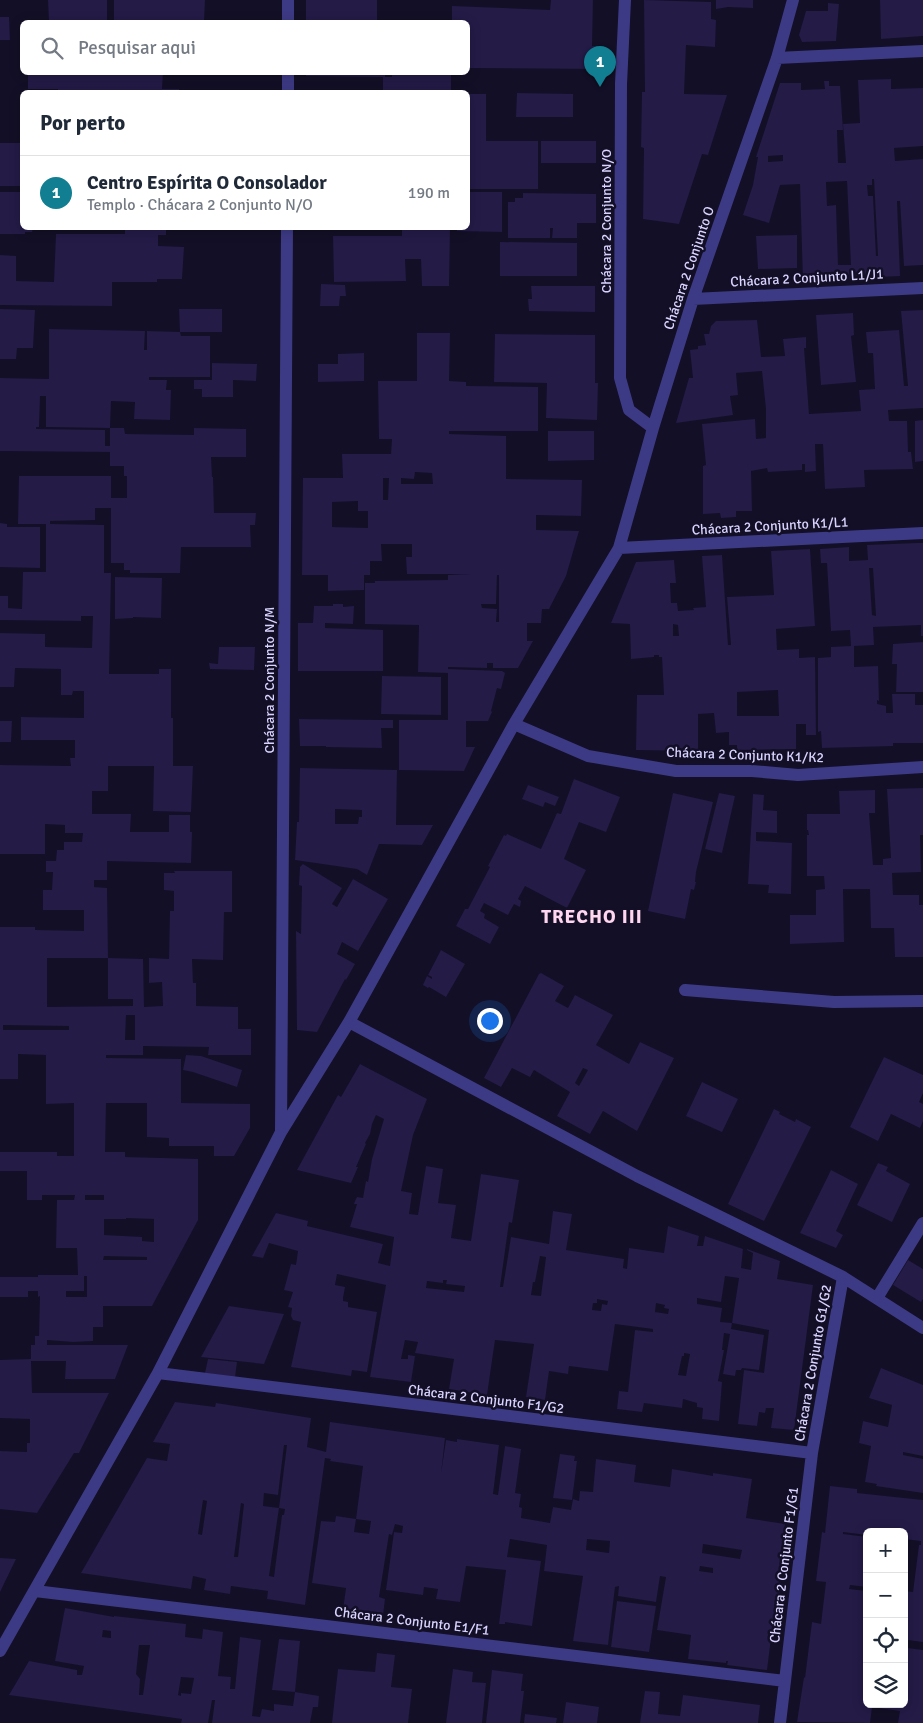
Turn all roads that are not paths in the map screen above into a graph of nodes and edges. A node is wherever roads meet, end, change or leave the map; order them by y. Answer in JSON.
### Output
{"nodes":[{"id":1,"x":288,"y":0,"type":"edge"},
{"id":2,"x":624,"y":0,"type":"edge"},
{"id":3,"x":793,"y":0,"type":"edge"},
{"id":4,"x":288,"y":20,"type":"edge"},
{"id":5,"x":923,"y":51,"type":"edge"},
{"id":6,"x":777,"y":58,"type":"junction"},
{"id":7,"x":288,"y":75,"type":"edge"},
{"id":8,"x":288,"y":90,"type":"edge"},
{"id":9,"x":287,"y":230,"type":"edge"},
{"id":10,"x":923,"y":288,"type":"edge"},
{"id":11,"x":693,"y":299,"type":"junction"},
{"id":12,"x":653,"y":428,"type":"junction"},
{"id":13,"x":923,"y":533,"type":"edge"},
{"id":14,"x":619,"y":548,"type":"junction"},
{"id":15,"x":514,"y":724,"type":"junction"},
{"id":16,"x":923,"y":767,"type":"edge"},
{"id":17,"x":685,"y":990,"type":"dead end"},
{"id":18,"x":923,"y":1001,"type":"edge"},
{"id":19,"x":349,"y":1022,"type":"junction"},
{"id":20,"x":281,"y":1132,"type":"junction"},
{"id":21,"x":923,"y":1223,"type":"edge"},
{"id":22,"x":843,"y":1277,"type":"junction"},
{"id":23,"x":877,"y":1298,"type":"junction"},
{"id":24,"x":923,"y":1328,"type":"edge"},
{"id":25,"x":158,"y":1374,"type":"junction"},
{"id":26,"x":812,"y":1454,"type":"junction"},
{"id":27,"x":35,"y":1590,"type":"junction"},
{"id":28,"x":0,"y":1651,"type":"edge"},
{"id":29,"x":785,"y":1681,"type":"junction"},
{"id":30,"x":780,"y":1723,"type":"edge"}],
"edges":[{"from":1,"to":4,"type":"street"},
{"from":2,"to":12,"type":"street","name":"Chácara 2 Conjunto N/O"},
{"from":3,"to":6,"type":"street","name":"Chácara 2 Conjunto O"},
{"from":5,"to":6,"type":"street"},
{"from":6,"to":11,"type":"street","name":"Chácara 2 Conjunto O"},
{"from":7,"to":8,"type":"street"},
{"from":9,"to":20,"type":"street","name":"Chácara 2 Conjunto N/M"},
{"from":10,"to":11,"type":"street","name":"Chácara 2 Conjunto L1/J1"},
{"from":11,"to":12,"type":"street","name":"Chácara 2 Conjunto O"},
{"from":12,"to":14,"type":"street","name":"Chácara 2 Conjunto O"},
{"from":13,"to":14,"type":"street","name":"Chácara 2 Conjunto K1/L1"},
{"from":14,"to":15,"type":"street","name":"Chácara 2 Conjunto O"},
{"from":15,"to":16,"type":"street","name":"Chácara 2 Conjunto K1/K2"},
{"from":15,"to":19,"type":"street","name":"Chácara 2 Conjunto O"},
{"from":17,"to":18,"type":"street"},
{"from":19,"to":20,"type":"street","name":"Chácara 2 Conjunto O"},
{"from":19,"to":22,"type":"street"},
{"from":20,"to":25,"type":"street","name":"Chácara 2 Conjunto O"},
{"from":21,"to":23,"type":"street"},
{"from":22,"to":23,"type":"street"},
{"from":22,"to":26,"type":"street","name":"Chácara 2 Conjunto G1/G2"},
{"from":23,"to":24,"type":"street"},
{"from":25,"to":26,"type":"street","name":"Chácara 2 Conjunto F1/G2"},
{"from":25,"to":27,"type":"street","name":"Chácara 2 Conjunto O"},
{"from":26,"to":29,"type":"street","name":"Chácara 2 Conjunto F1/G1"},
{"from":27,"to":28,"type":"street","name":"Chácara 2 Conjunto O"},
{"from":27,"to":29,"type":"street","name":"Chácara 2 Conjunto E1/F1"},
{"from":29,"to":30,"type":"street","name":"Chácara 2 Conjunto F1/G1"}]}
